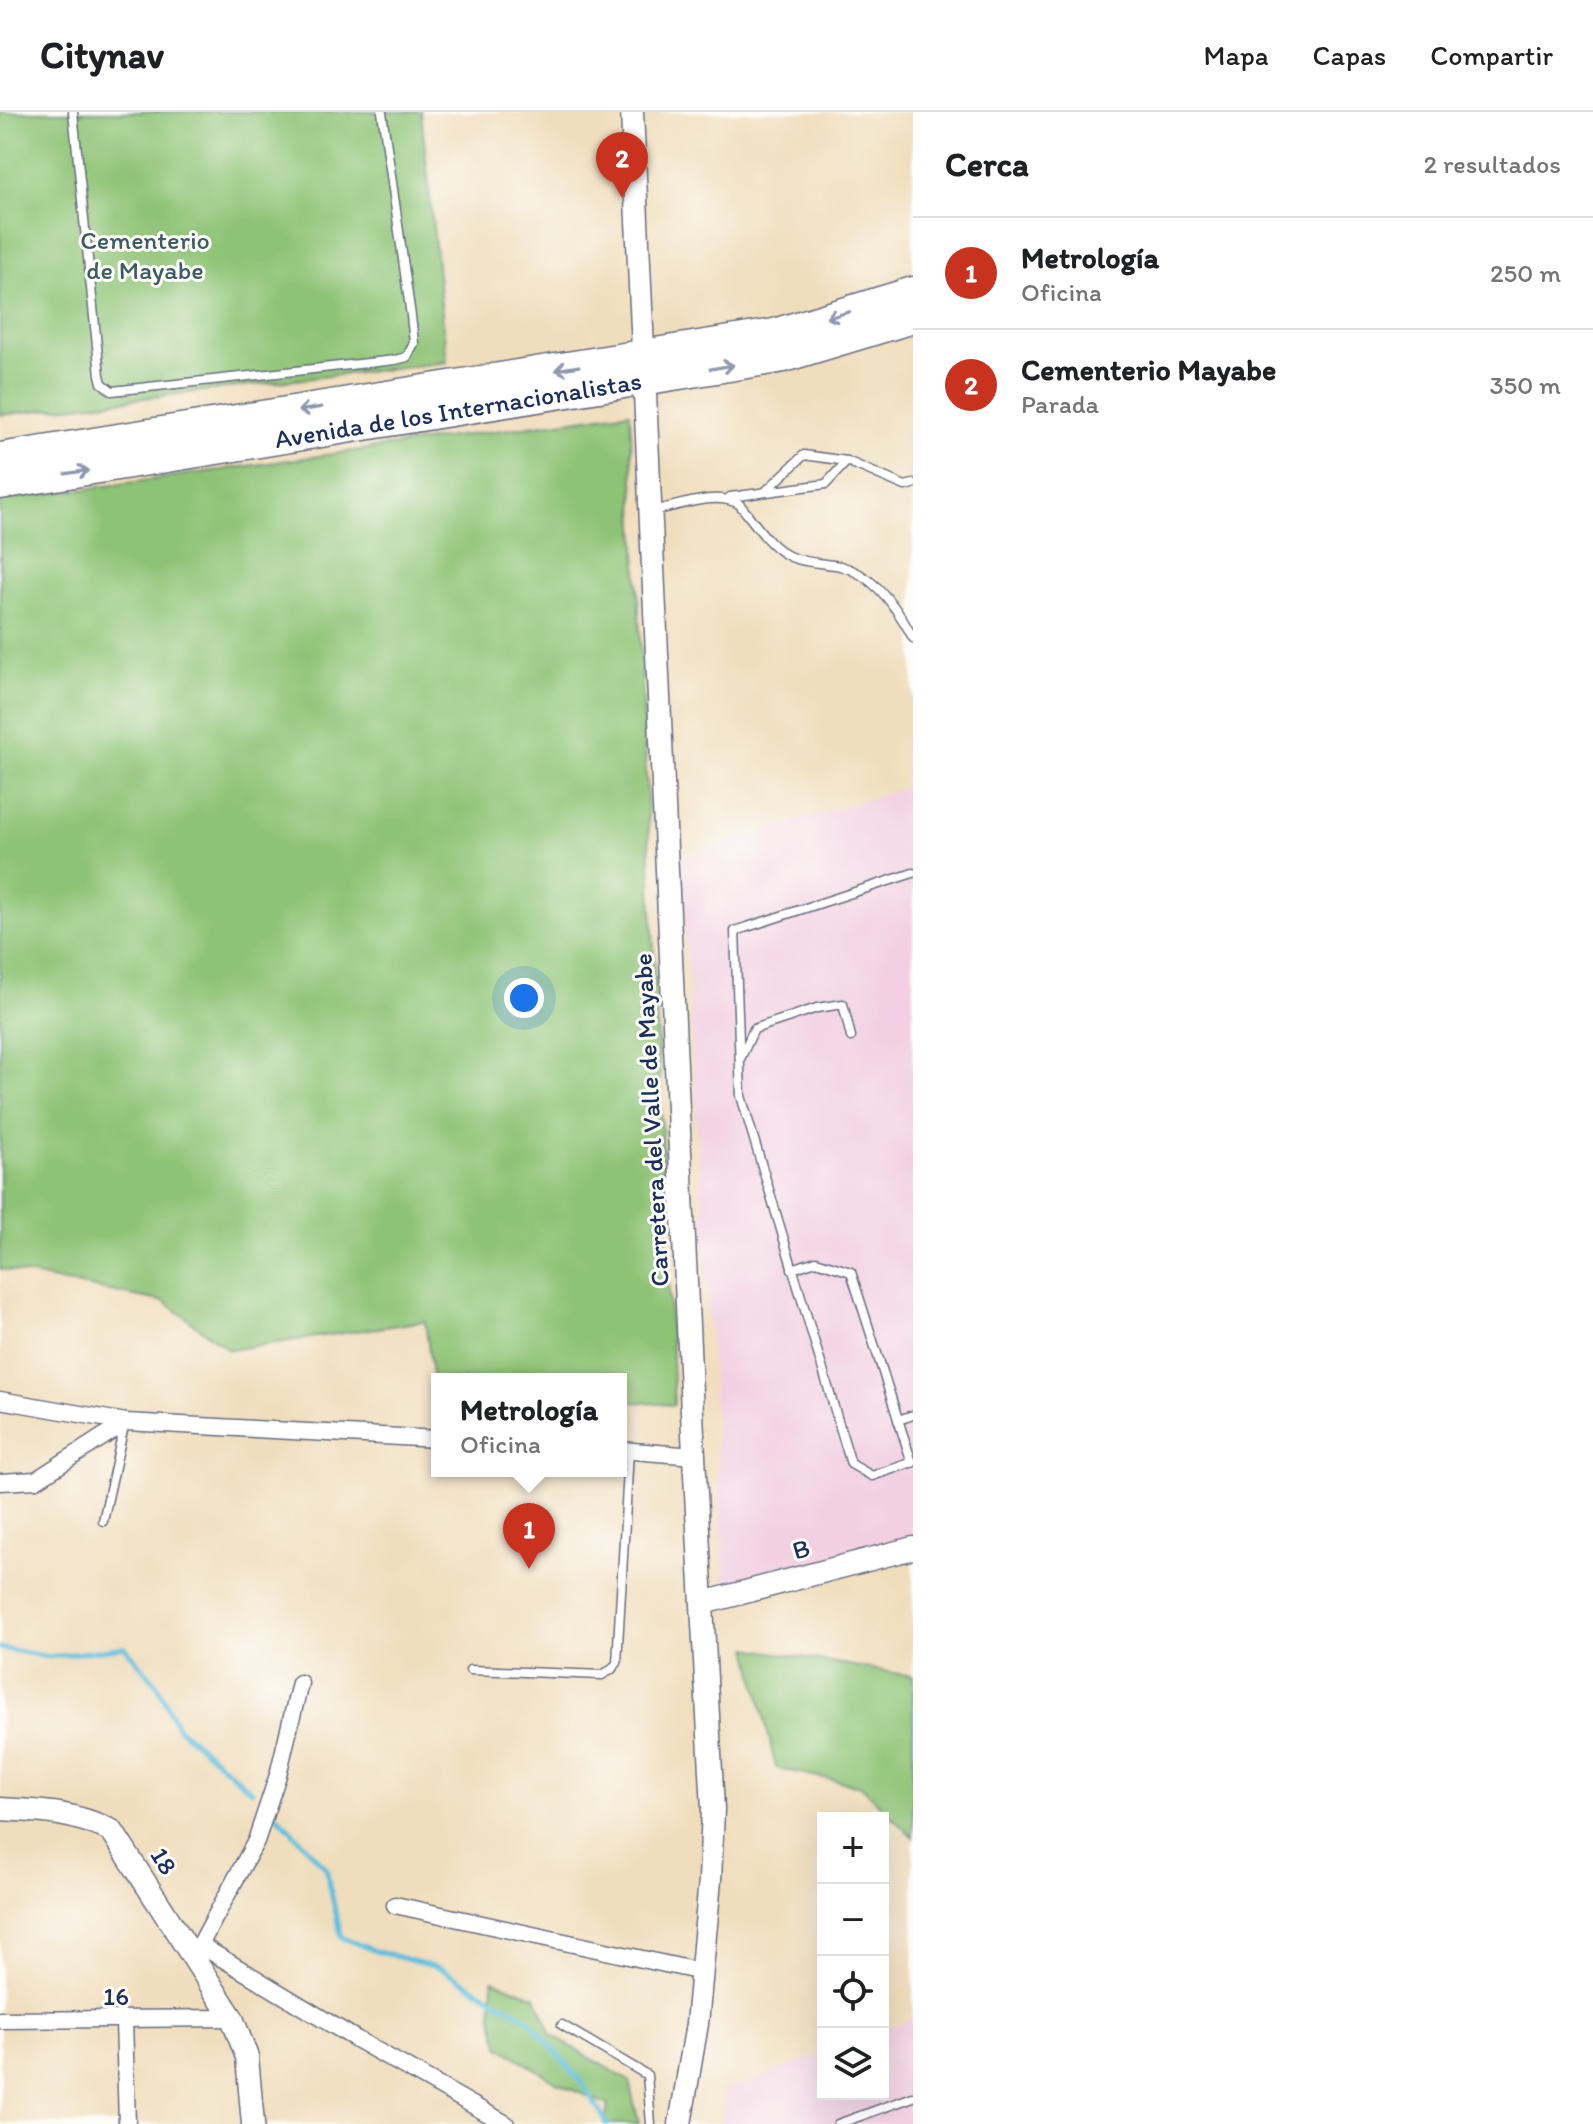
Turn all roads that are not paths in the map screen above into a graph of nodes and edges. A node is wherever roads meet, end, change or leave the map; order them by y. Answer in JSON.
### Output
{"nodes":[{"id":1,"x":73,"y":112,"type":"edge"},
{"id":2,"x":382,"y":112,"type":"edge"},
{"id":3,"x":632,"y":112,"type":"edge"},
{"id":4,"x":913,"y":292,"type":"edge"},
{"id":5,"x":913,"y":318,"type":"edge"},
{"id":6,"x":645,"y":368,"type":"junction"},
{"id":7,"x":0,"y":458,"type":"edge"},
{"id":8,"x":847,"y":461,"type":"junction"},
{"id":9,"x":0,"y":484,"type":"edge"},
{"id":10,"x":913,"y":484,"type":"edge"},
{"id":11,"x":766,"y":492,"type":"junction"},
{"id":12,"x":725,"y":498,"type":"junction"},
{"id":13,"x":651,"y":511,"type":"junction"},
{"id":14,"x":913,"y":638,"type":"edge"},
{"id":15,"x":913,"y":873,"type":"edge"},
{"id":16,"x":851,"y":1037,"type":"dead end"},
{"id":17,"x":739,"y":1061,"type":"junction"},
{"id":18,"x":792,"y":1269,"type":"junction"},
{"id":19,"x":0,"y":1400,"type":"edge"},
{"id":20,"x":913,"y":1415,"type":"edge"},
{"id":21,"x":898,"y":1420,"type":"junction"},
{"id":22,"x":126,"y":1422,"type":"junction"},
{"id":23,"x":431,"y":1439,"type":"edge"},
{"id":24,"x":627,"y":1450,"type":"edge"},
{"id":25,"x":694,"y":1456,"type":"junction"},
{"id":26,"x":913,"y":1463,"type":"edge"},
{"id":27,"x":624,"y":1477,"type":"edge"},
{"id":28,"x":0,"y":1482,"type":"edge"},
{"id":29,"x":103,"y":1521,"type":"dead end"},
{"id":30,"x":913,"y":1548,"type":"edge"},
{"id":31,"x":703,"y":1603,"type":"junction"},
{"id":32,"x":470,"y":1670,"type":"dead end"},
{"id":33,"x":300,"y":1683,"type":"dead end"},
{"id":34,"x":0,"y":1809,"type":"edge"},
{"id":35,"x":395,"y":1905,"type":"dead end"},
{"id":36,"x":194,"y":1947,"type":"junction"},
{"id":37,"x":702,"y":1972,"type":"junction"},
{"id":38,"x":232,"y":2018,"type":"junction"},
{"id":39,"x":0,"y":2020,"type":"edge"},
{"id":40,"x":124,"y":2020,"type":"junction"},
{"id":41,"x":562,"y":2025,"type":"dead end"},
{"id":42,"x":913,"y":2097,"type":"edge"},
{"id":43,"x":127,"y":2124,"type":"edge"},
{"id":44,"x":253,"y":2124,"type":"edge"},
{"id":45,"x":506,"y":2124,"type":"edge"},
{"id":46,"x":651,"y":2124,"type":"edge"},
{"id":47,"x":680,"y":2124,"type":"edge"},
{"id":48,"x":838,"y":2124,"type":"edge"}],
"edges":[{"from":1,"to":2,"type":"lane"},
{"from":3,"to":6,"type":"main road","name":"Carretera del Valle de Mayabe"},
{"from":4,"to":6,"type":"highway","name":"Avenida de los Internacionalistas","one_way":true},
{"from":6,"to":5,"type":"highway","name":"Avenida de los Internacionalistas","one_way":true},
{"from":6,"to":7,"type":"highway","name":"Avenida de los Internacionalistas","one_way":true},
{"from":9,"to":6,"type":"highway","name":"Avenida de los Internacionalistas","one_way":true},
{"from":6,"to":13,"type":"main road","name":"Carretera del Valle de Mayabe"},
{"from":8,"to":10,"type":"lane"},
{"from":8,"to":11,"type":"lane"},
{"from":8,"to":11,"type":"lane"},
{"from":11,"to":12,"type":"lane"},
{"from":12,"to":13,"type":"lane"},
{"from":12,"to":14,"type":"lane"},
{"from":13,"to":25,"type":"main road","name":"Carretera del Valle de Mayabe"},
{"from":15,"to":17,"type":"lane"},
{"from":16,"to":17,"type":"lane"},
{"from":17,"to":18,"type":"lane"},
{"from":18,"to":21,"type":"lane"},
{"from":18,"to":26,"type":"lane"},
{"from":19,"to":22,"type":"street"},
{"from":20,"to":21,"type":"lane"},
{"from":21,"to":26,"type":"lane"},
{"from":22,"to":23,"type":"street"},
{"from":22,"to":28,"type":"street"},
{"from":22,"to":29,"type":"lane"},
{"from":24,"to":25,"type":"street"},
{"from":25,"to":31,"type":"main road","name":"Carretera del Valle de Mayabe"},
{"from":27,"to":32,"type":"lane"},
{"from":30,"to":31,"type":"main road","name":"B"},
{"from":31,"to":37,"type":"main road","name":"Carretera del Valle de Mayabe"},
{"from":33,"to":36,"type":"street"},
{"from":34,"to":36,"type":"main road","name":"18"},
{"from":35,"to":37,"type":"street"},
{"from":36,"to":38,"type":"main road","name":"18"},
{"from":36,"to":45,"type":"street"},
{"from":37,"to":47,"type":"main road","name":"Carretera del Valle de Mayabe"},
{"from":38,"to":40,"type":"street","name":"16"},
{"from":38,"to":44,"type":"main road","name":"18"},
{"from":39,"to":40,"type":"street","name":"16"},
{"from":40,"to":43,"type":"street"},
{"from":41,"to":46,"type":"lane"},
{"from":42,"to":48,"type":"lane"}]}
